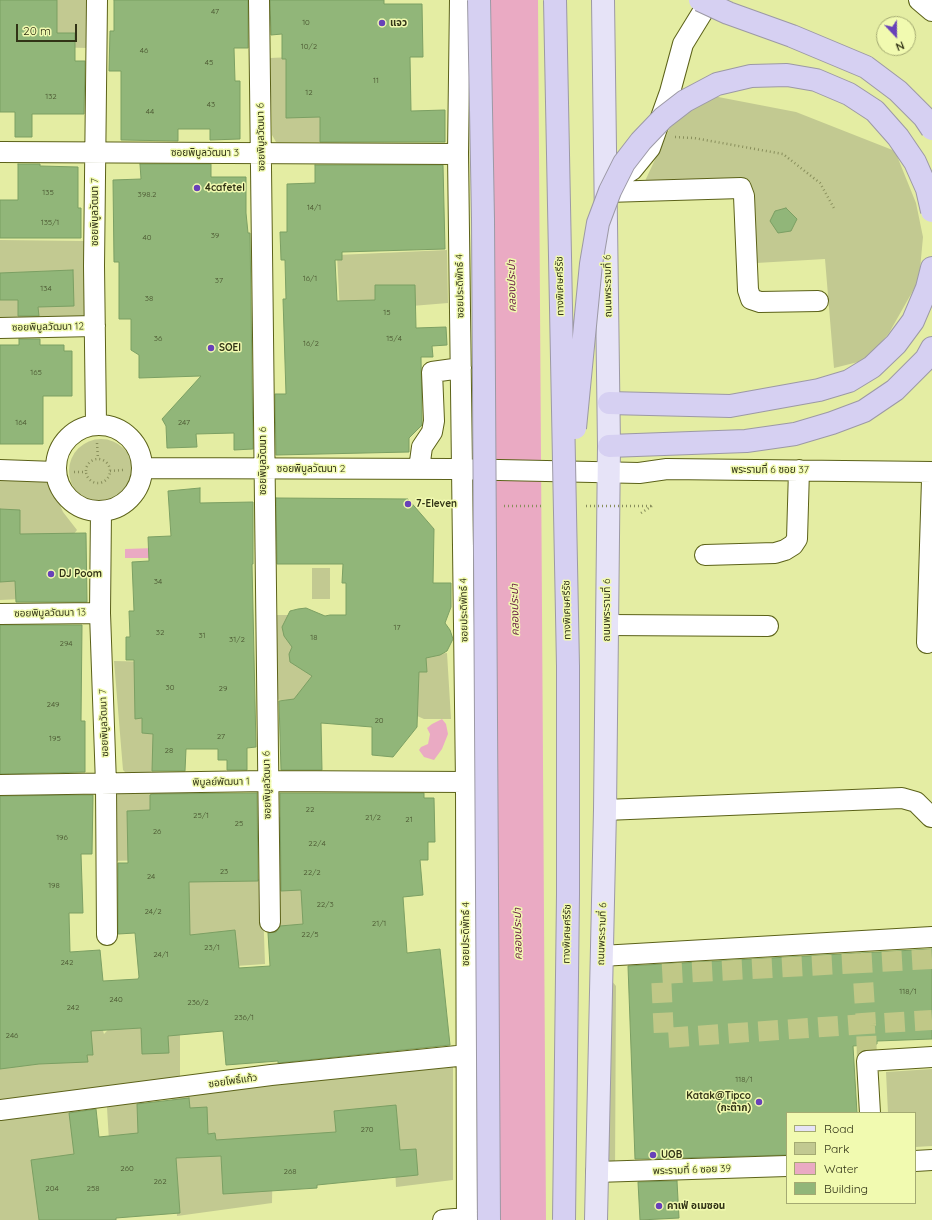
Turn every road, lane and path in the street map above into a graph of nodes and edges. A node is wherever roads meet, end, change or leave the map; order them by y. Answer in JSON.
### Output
{"nodes":[{"id":1,"x":97,"y":0,"type":"edge"},
{"id":2,"x":259,"y":0,"type":"edge"},
{"id":3,"x":460,"y":0,"type":"edge"},
{"id":4,"x":479,"y":0,"type":"edge"},
{"id":5,"x":555,"y":0,"type":"edge"},
{"id":6,"x":603,"y":0,"type":"edge"},
{"id":7,"x":700,"y":0,"type":"edge"},
{"id":8,"x":710,"y":0,"type":"edge"},
{"id":9,"x":919,"y":0,"type":"edge"},
{"id":10,"x":932,"y":12,"type":"edge"},
{"id":11,"x":932,"y":129,"type":"edge"},
{"id":12,"x":654,"y":136,"type":"junction"},
{"id":13,"x":0,"y":152,"type":"edge"},
{"id":14,"x":95,"y":152,"type":"junction"},
{"id":15,"x":261,"y":153,"type":"junction"},
{"id":16,"x":458,"y":154,"type":"junction"},
{"id":17,"x":606,"y":190,"type":"junction"},
{"id":18,"x":835,"y":210,"type":"dead end"},
{"id":19,"x":932,"y":211,"type":"edge"},
{"id":20,"x":932,"y":268,"type":"edge"},
{"id":21,"x":818,"y":301,"type":"dead end"},
{"id":22,"x":95,"y":326,"type":"junction"},
{"id":23,"x":0,"y":328,"type":"edge"},
{"id":24,"x":932,"y":348,"type":"edge"},
{"id":25,"x":461,"y":368,"type":"junction"},
{"id":26,"x":609,"y":403,"type":"junction"},
{"id":27,"x":96,"y":424,"type":"junction"},
{"id":28,"x":609,"y":446,"type":"junction"},
{"id":29,"x":88,"y":464,"type":"joint"},
{"id":30,"x":142,"y":468,"type":"junction"},
{"id":31,"x":263,"y":468,"type":"junction"},
{"id":32,"x":419,"y":469,"type":"junction"},
{"id":33,"x":0,"y":470,"type":"edge"},
{"id":34,"x":471,"y":470,"type":"junction"},
{"id":35,"x":799,"y":470,"type":"junction"},
{"id":36,"x":56,"y":472,"type":"junction"},
{"id":37,"x":582,"y":472,"type":"joint"},
{"id":38,"x":932,"y":472,"type":"edge"},
{"id":39,"x":608,"y":473,"type":"junction"},
{"id":40,"x":932,"y":480,"type":"edge"},
{"id":41,"x":565,"y":493,"type":"junction"},
{"id":42,"x":652,"y":506,"type":"dead end"},
{"id":43,"x":101,"y":511,"type":"junction"},
{"id":44,"x":641,"y":513,"type":"dead end"},
{"id":45,"x":705,"y":555,"type":"dead end"},
{"id":46,"x":100,"y":612,"type":"junction"},
{"id":47,"x":0,"y":614,"type":"edge"},
{"id":48,"x":607,"y":625,"type":"junction"},
{"id":49,"x":768,"y":626,"type":"dead end"},
{"id":50,"x":927,"y":643,"type":"dead end"},
{"id":51,"x":267,"y":781,"type":"junction"},
{"id":52,"x":466,"y":782,"type":"junction"},
{"id":53,"x":106,"y":784,"type":"junction"},
{"id":54,"x":0,"y":785,"type":"edge"},
{"id":55,"x":605,"y":810,"type":"junction"},
{"id":56,"x":931,"y":817,"type":"dead end"},
{"id":57,"x":270,"y":922,"type":"dead end"},
{"id":58,"x":107,"y":935,"type":"dead end"},
{"id":59,"x":932,"y":937,"type":"edge"},
{"id":60,"x":601,"y":956,"type":"junction"},
{"id":61,"x":467,"y":1055,"type":"junction"},
{"id":62,"x":932,"y":1057,"type":"edge"},
{"id":63,"x":872,"y":1061,"type":"junction"},
{"id":64,"x":0,"y":1110,"type":"edge"},
{"id":65,"x":870,"y":1112,"type":"edge"},
{"id":66,"x":880,"y":1112,"type":"edge"},
{"id":67,"x":932,"y":1160,"type":"edge"},
{"id":68,"x":916,"y":1161,"type":"edge"},
{"id":69,"x":786,"y":1166,"type":"edge"},
{"id":70,"x":596,"y":1172,"type":"junction"},
{"id":71,"x":467,"y":1219,"type":"edge"},
{"id":72,"x":443,"y":1220,"type":"edge"},
{"id":73,"x":489,"y":1220,"type":"edge"},
{"id":74,"x":564,"y":1220,"type":"edge"},
{"id":75,"x":596,"y":1220,"type":"edge"}],
"edges":[{"from":1,"to":14,"type":"street","name":"ซอยพิบูลวัฒนา 7"},
{"from":2,"to":15,"type":"street","name":"ซอยพิบูลวัฒนา 6"},
{"from":3,"to":16,"type":"street","name":"ซอยประดิพัทธ์ 4"},
{"from":4,"to":73,"type":"highway","bridge":true},
{"from":5,"to":41,"type":"highway","name":"ทางพิเศษศรีรัช","bridge":true},
{"from":6,"to":17,"type":"main road","name":"ถนนพระรามที่ 6"},
{"from":7,"to":11,"type":"highway","bridge":true},
{"from":8,"to":12,"type":"street"},
{"from":9,"to":10,"type":"street"},
{"from":12,"to":17,"type":"street"},
{"from":12,"to":18,"type":"path"},
{"from":13,"to":14,"type":"street","name":"ซอยพิบูลวัฒนา 3"},
{"from":14,"to":15,"type":"street","name":"ซอยพิบูลวัฒนา 3"},
{"from":14,"to":22,"type":"street","name":"ซอยพิบูลวัฒนา 7"},
{"from":15,"to":16,"type":"street","name":"ซอยพิบูลวัฒนา 3"},
{"from":15,"to":31,"type":"street","name":"ซอยพิบูลวัฒนา 6"},
{"from":16,"to":25,"type":"street","name":"ซอยประดิพัทธ์ 4"},
{"from":17,"to":21,"type":"street"},
{"from":17,"to":26,"type":"main road","name":"ถนนพระรามที่ 6"},
{"from":19,"to":41,"type":"highway","bridge":true},
{"from":20,"to":26,"type":"highway"},
{"from":22,"to":23,"type":"street","name":"ซอยพิบูลวัฒนา 12"},
{"from":22,"to":27,"type":"street","name":"ซอยพิบูลวัฒนา 7"},
{"from":24,"to":28,"type":"highway"},
{"from":25,"to":32,"type":"street"},
{"from":25,"to":34,"type":"street","name":"ซอยประดิพัทธ์ 4"},
{"from":26,"to":28,"type":"main road","name":"ถนนพระรามที่ 6"},
{"from":27,"to":30,"type":"street"},
{"from":27,"to":36,"type":"street"},
{"from":28,"to":39,"type":"main road","name":"ถนนพระรามที่ 6"},
{"from":29,"to":29,"type":"path"},
{"from":30,"to":31,"type":"street","name":"ซอยพิบูลวัฒนา 2"},
{"from":30,"to":43,"type":"street"},
{"from":31,"to":32,"type":"street","name":"ซอยพิบูลวัฒนา 2"},
{"from":31,"to":51,"type":"street","name":"ซอยพิบูลวัฒนา 6"},
{"from":32,"to":34,"type":"street","name":"ซอยพิบูลวัฒนา 2"},
{"from":33,"to":36,"type":"street"},
{"from":34,"to":37,"type":"street","name":"ซอยพิบูลวัฒนา 2","bridge":true},
{"from":34,"to":52,"type":"street","name":"ซอยประดิพัทธ์ 4"},
{"from":35,"to":38,"type":"street","name":"พระรามที่ 6 ซอย 37"},
{"from":35,"to":39,"type":"street","name":"พระรามที่ 6 ซอย 37"},
{"from":35,"to":45,"type":"street"},
{"from":36,"to":43,"type":"street"},
{"from":37,"to":39,"type":"street","name":"พระรามที่ 6 ซอย 37"},
{"from":39,"to":48,"type":"main road","name":"ถนนพระรามที่ 6"},
{"from":40,"to":50,"type":"street"},
{"from":41,"to":74,"type":"highway","name":"ทางพิเศษศรีรัช","bridge":true},
{"from":42,"to":44,"type":"path"},
{"from":43,"to":46,"type":"street","name":"ซอยพิบูลวัฒนา 7"},
{"from":46,"to":47,"type":"street","name":"ซอยพิบูลวัฒนา 13"},
{"from":46,"to":53,"type":"street","name":"ซอยพิบูลวัฒนา 7"},
{"from":48,"to":49,"type":"street"},
{"from":48,"to":55,"type":"main road","name":"ถนนพระรามที่ 6"},
{"from":51,"to":52,"type":"street","name":"พิบูลย์พัฒนา 1"},
{"from":51,"to":53,"type":"street","name":"พิบูลย์พัฒนา 1"},
{"from":51,"to":57,"type":"street","name":"ซอยพิบูลวัฒนา 6"},
{"from":52,"to":61,"type":"street","name":"ซอยประดิพัทธ์ 4"},
{"from":53,"to":54,"type":"street","name":"พิบูลย์พัฒนา 1"},
{"from":53,"to":58,"type":"street","name":"ซอยพิบูลวัฒนา 7"},
{"from":55,"to":56,"type":"street"},
{"from":55,"to":60,"type":"main road","name":"ถนนพระรามที่ 6"},
{"from":59,"to":60,"type":"street"},
{"from":60,"to":70,"type":"main road","name":"ถนนพระรามที่ 6"},
{"from":61,"to":64,"type":"street","name":"ซอยโพธิ์แก้ว"},
{"from":61,"to":71,"type":"street","name":"ซอยประดิพัทธ์ 4"},
{"from":62,"to":63,"type":"street"},
{"from":63,"to":65,"type":"street"},
{"from":63,"to":66,"type":"street"},
{"from":67,"to":68,"type":"street"},
{"from":69,"to":70,"type":"street","name":"พระรามที่ 6 ซอย 39"},
{"from":70,"to":75,"type":"main road","name":"ถนนพระรามที่ 6"},
{"from":71,"to":72,"type":"street"}]}
